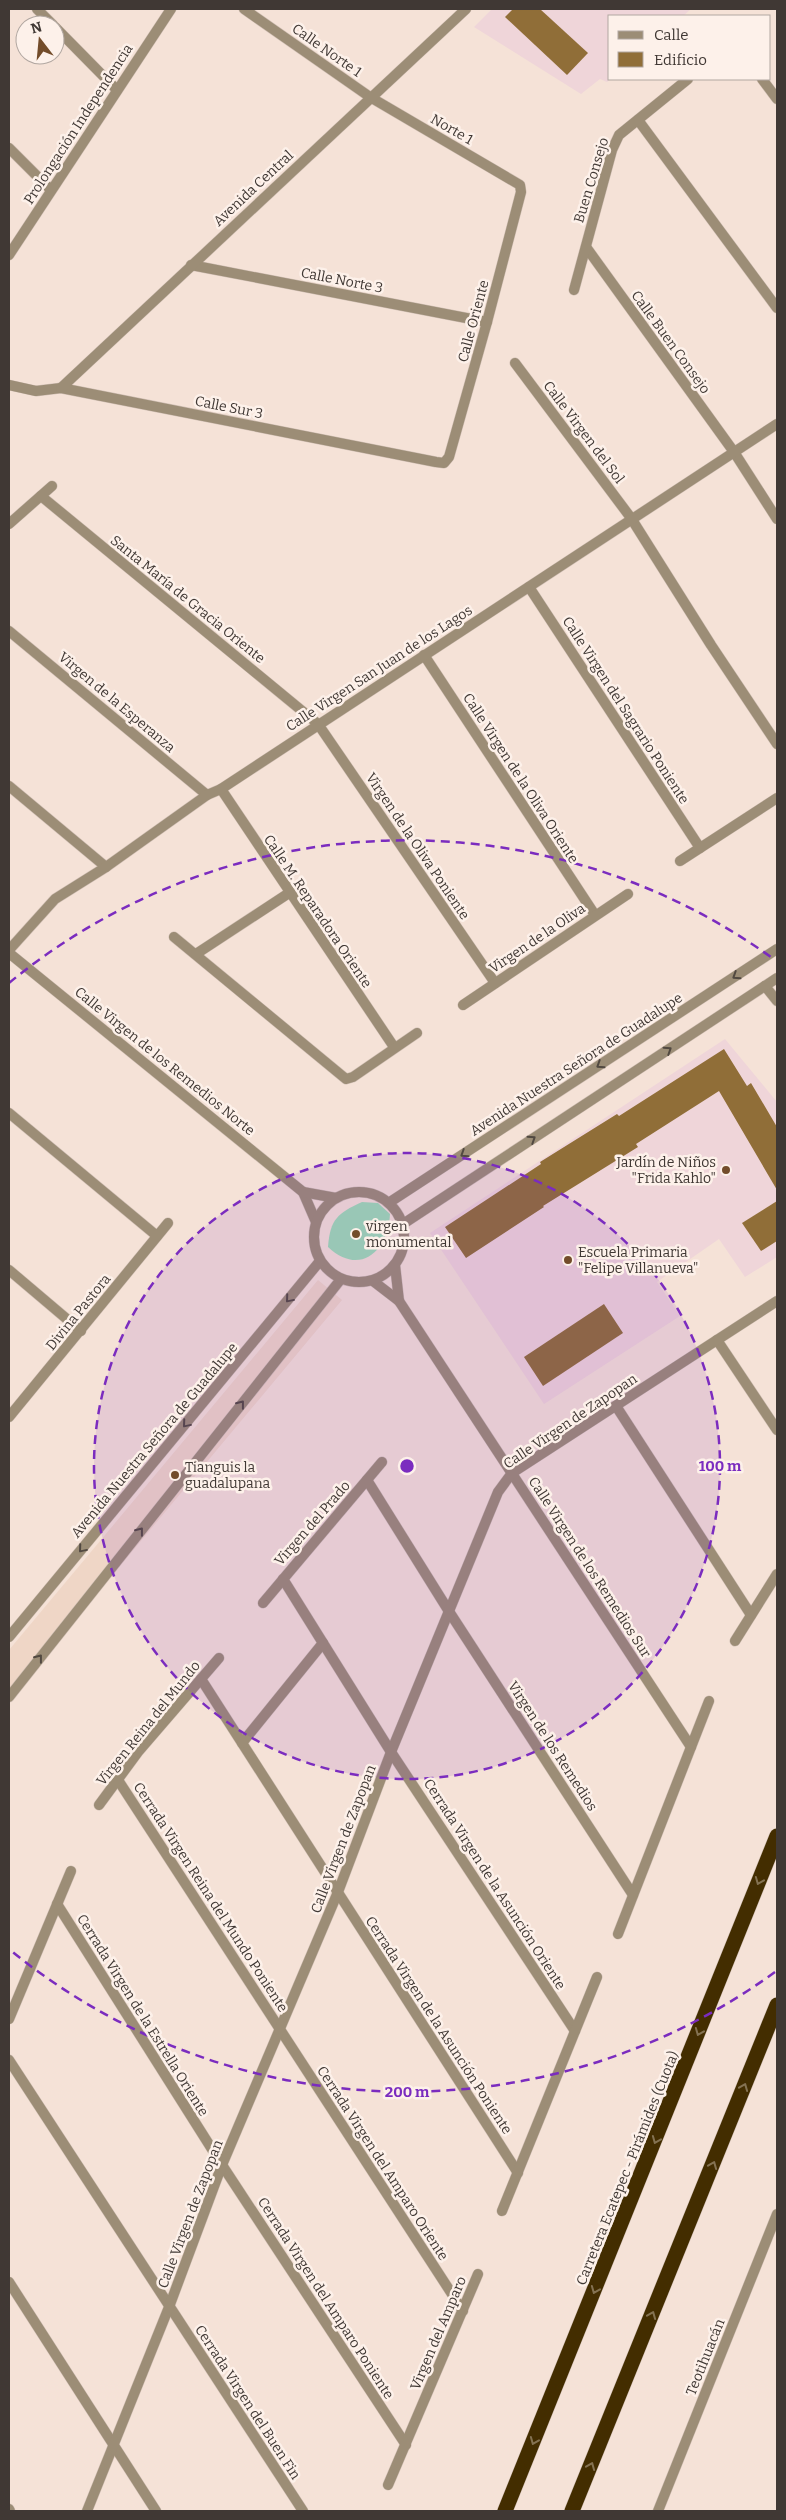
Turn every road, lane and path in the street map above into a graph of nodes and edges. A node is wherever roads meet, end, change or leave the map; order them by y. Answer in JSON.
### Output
{"nodes":[{"id":1,"x":171,"y":9,"type":"edge"},
{"id":2,"x":244,"y":9,"type":"edge"},
{"id":3,"x":466,"y":9,"type":"edge"},
{"id":4,"x":65,"y":37,"type":"edge"},
{"id":5,"x":687,"y":80,"type":"edge"},
{"id":6,"x":763,"y":80,"type":"edge"},
{"id":7,"x":117,"y":90,"type":"junction"},
{"id":8,"x":370,"y":97,"type":"junction"},
{"id":9,"x":777,"y":99,"type":"edge"},
{"id":10,"x":638,"y":120,"type":"junction"},
{"id":11,"x":9,"y":148,"type":"edge"},
{"id":12,"x":520,"y":185,"type":"joint"},
{"id":13,"x":51,"y":190,"type":"junction"},
{"id":14,"x":586,"y":247,"type":"junction"},
{"id":15,"x":9,"y":255,"type":"edge"},
{"id":16,"x":191,"y":265,"type":"junction"},
{"id":17,"x":574,"y":290,"type":"dead end"},
{"id":18,"x":777,"y":308,"type":"edge"},
{"id":19,"x":487,"y":322,"type":"junction"},
{"id":20,"x":516,"y":363,"type":"dead end"},
{"id":21,"x":9,"y":385,"type":"edge"},
{"id":22,"x":60,"y":388,"type":"junction"},
{"id":23,"x":777,"y":424,"type":"edge"},
{"id":24,"x":734,"y":452,"type":"junction"},
{"id":25,"x":444,"y":462,"type":"joint"},
{"id":26,"x":52,"y":486,"type":"dead end"},
{"id":27,"x":41,"y":496,"type":"junction"},
{"id":28,"x":631,"y":518,"type":"junction"},
{"id":29,"x":777,"y":519,"type":"edge"},
{"id":30,"x":9,"y":524,"type":"edge"},
{"id":31,"x":529,"y":587,"type":"junction"},
{"id":32,"x":9,"y":631,"type":"edge"},
{"id":33,"x":424,"y":655,"type":"junction"},
{"id":34,"x":318,"y":724,"type":"junction"},
{"id":35,"x":777,"y":744,"type":"edge"},
{"id":36,"x":9,"y":786,"type":"edge"},
{"id":37,"x":221,"y":789,"type":"junction"},
{"id":38,"x":207,"y":795,"type":"junction"},
{"id":39,"x":777,"y":798,"type":"edge"},
{"id":40,"x":700,"y":848,"type":"junction"},
{"id":41,"x":680,"y":860,"type":"dead end"},
{"id":42,"x":106,"y":867,"type":"junction"},
{"id":43,"x":289,"y":893,"type":"junction"},
{"id":44,"x":628,"y":894,"type":"dead end"},
{"id":45,"x":595,"y":915,"type":"junction"},
{"id":46,"x":174,"y":937,"type":"dead end"},
{"id":47,"x":777,"y":949,"type":"edge"},
{"id":48,"x":9,"y":951,"type":"edge"},
{"id":49,"x":196,"y":954,"type":"junction"},
{"id":50,"x":777,"y":978,"type":"edge"},
{"id":51,"x":495,"y":983,"type":"junction"},
{"id":52,"x":765,"y":986,"type":"junction"},
{"id":53,"x":777,"y":1001,"type":"edge"},
{"id":54,"x":462,"y":1004,"type":"dead end"},
{"id":55,"x":417,"y":1033,"type":"dead end"},
{"id":56,"x":394,"y":1047,"type":"junction"},
{"id":57,"x":9,"y":1113,"type":"edge"},
{"id":58,"x":303,"y":1192,"type":"junction"},
{"id":59,"x":336,"y":1198,"type":"junction"},
{"id":60,"x":390,"y":1202,"type":"junction"},
{"id":61,"x":316,"y":1222,"type":"junction"},
{"id":62,"x":168,"y":1223,"type":"dead end"},
{"id":63,"x":403,"y":1224,"type":"junction"},
{"id":64,"x":157,"y":1236,"type":"junction"},
{"id":65,"x":320,"y":1261,"type":"junction"},
{"id":66,"x":395,"y":1265,"type":"junction"},
{"id":67,"x":9,"y":1270,"type":"edge"},
{"id":68,"x":341,"y":1279,"type":"junction"},
{"id":69,"x":372,"y":1281,"type":"junction"},
{"id":70,"x":399,"y":1301,"type":"junction"},
{"id":71,"x":777,"y":1301,"type":"edge"},
{"id":72,"x":81,"y":1331,"type":"junction"},
{"id":73,"x":717,"y":1340,"type":"junction"},
{"id":74,"x":616,"y":1406,"type":"junction"},
{"id":75,"x":9,"y":1417,"type":"edge"},
{"id":76,"x":777,"y":1430,"type":"edge"},
{"id":77,"x":382,"y":1462,"type":"dead end"},
{"id":78,"x":512,"y":1473,"type":"junction"},
{"id":79,"x":367,"y":1480,"type":"junction"},
{"id":80,"x":777,"y":1574,"type":"edge"},
{"id":81,"x":283,"y":1579,"type":"junction"},
{"id":82,"x":263,"y":1603,"type":"dead end"},
{"id":83,"x":450,"y":1613,"type":"junction"},
{"id":84,"x":751,"y":1615,"type":"junction"},
{"id":85,"x":9,"y":1637,"type":"edge"},
{"id":86,"x":735,"y":1641,"type":"dead end"},
{"id":87,"x":323,"y":1643,"type":"junction"},
{"id":88,"x":219,"y":1658,"type":"dead end"},
{"id":89,"x":201,"y":1679,"type":"junction"},
{"id":90,"x":9,"y":1697,"type":"edge"},
{"id":91,"x":709,"y":1701,"type":"dead end"},
{"id":92,"x":242,"y":1743,"type":"junction"},
{"id":93,"x":691,"y":1747,"type":"junction"},
{"id":94,"x":391,"y":1752,"type":"junction"},
{"id":95,"x":118,"y":1780,"type":"junction"},
{"id":96,"x":99,"y":1805,"type":"dead end"},
{"id":97,"x":777,"y":1836,"type":"edge"},
{"id":98,"x":71,"y":1871,"type":"dead end"},
{"id":99,"x":338,"y":1892,"type":"junction"},
{"id":100,"x":633,"y":1895,"type":"junction"},
{"id":101,"x":57,"y":1904,"type":"junction"},
{"id":102,"x":618,"y":1934,"type":"dead end"},
{"id":103,"x":598,"y":1977,"type":"dead end"},
{"id":104,"x":777,"y":2005,"type":"edge"},
{"id":105,"x":9,"y":2019,"type":"edge"},
{"id":106,"x":281,"y":2030,"type":"junction"},
{"id":107,"x":576,"y":2031,"type":"junction"},
{"id":108,"x":9,"y":2060,"type":"edge"},
{"id":109,"x":222,"y":2165,"type":"junction"},
{"id":110,"x":518,"y":2173,"type":"junction"},
{"id":111,"x":502,"y":2211,"type":"dead end"},
{"id":112,"x":777,"y":2214,"type":"edge"},
{"id":113,"x":478,"y":2274,"type":"dead end"},
{"id":114,"x":9,"y":2282,"type":"edge"},
{"id":115,"x":169,"y":2307,"type":"junction"},
{"id":116,"x":463,"y":2311,"type":"junction"},
{"id":117,"x":406,"y":2445,"type":"junction"},
{"id":118,"x":114,"y":2446,"type":"junction"},
{"id":119,"x":388,"y":2485,"type":"dead end"},
{"id":120,"x":87,"y":2511,"type":"edge"},
{"id":121,"x":156,"y":2511,"type":"edge"},
{"id":122,"x":304,"y":2511,"type":"edge"},
{"id":123,"x":505,"y":2511,"type":"edge"},
{"id":124,"x":572,"y":2511,"type":"edge"},
{"id":125,"x":658,"y":2511,"type":"edge"}],
"edges":[{"from":1,"to":7,"type":"street","name":"Prolongación Independencia"},
{"from":2,"to":8,"type":"street","name":"Calle Norte 1"},
{"from":3,"to":8,"type":"street","name":"Avenida Central"},
{"from":4,"to":7,"type":"street"},
{"from":5,"to":10,"type":"street","name":"Buen Consejo"},
{"from":6,"to":9,"type":"street"},
{"from":7,"to":13,"type":"street","name":"Prolongación Independencia"},
{"from":8,"to":12,"type":"street","name":"Norte 1"},
{"from":8,"to":16,"type":"street","name":"Avenida Central"},
{"from":10,"to":14,"type":"street","name":"Buen Consejo"},
{"from":10,"to":18,"type":"street"},
{"from":11,"to":13,"type":"street"},
{"from":12,"to":19,"type":"street","name":"Calle Oriente"},
{"from":13,"to":15,"type":"street","name":"Prolongación Independencia"},
{"from":14,"to":17,"type":"street","name":"Buen Consejo"},
{"from":14,"to":24,"type":"street","name":"Calle Buen Consejo"},
{"from":16,"to":19,"type":"street","name":"Calle Norte 3"},
{"from":16,"to":22,"type":"street","name":"Avenida Central"},
{"from":19,"to":25,"type":"street","name":"Calle Oriente"},
{"from":20,"to":28,"type":"street","name":"Calle Virgen del Sol"},
{"from":21,"to":22,"type":"street","name":"Calle Sur 3"},
{"from":22,"to":25,"type":"street","name":"Calle Sur 3"},
{"from":23,"to":24,"type":"street","name":"Calle Virgen San Juan de los Lagos"},
{"from":24,"to":28,"type":"street","name":"Calle Virgen San Juan de los Lagos"},
{"from":24,"to":29,"type":"street","name":"Calle Buen Consejo"},
{"from":26,"to":27,"type":"street"},
{"from":27,"to":30,"type":"street"},
{"from":27,"to":34,"type":"street","name":"Santa María de Gracia Oriente"},
{"from":28,"to":31,"type":"street","name":"Calle Virgen San Juan de los Lagos"},
{"from":28,"to":35,"type":"street","name":"Calle Virgen del Sol"},
{"from":31,"to":33,"type":"street","name":"Calle Virgen San Juan de los Lagos"},
{"from":31,"to":40,"type":"street","name":"Calle Virgen del Sagrario Poniente"},
{"from":32,"to":38,"type":"street","name":"Virgen de la Esperanza"},
{"from":33,"to":34,"type":"street","name":"Calle Virgen San Juan de los Lagos"},
{"from":33,"to":45,"type":"street","name":"Calle Virgen de la Oliva Oriente"},
{"from":34,"to":37,"type":"street","name":"Calle Virgen San Juan de los Lagos"},
{"from":34,"to":51,"type":"street","name":"Virgen de la Oliva Poniente"},
{"from":36,"to":42,"type":"street"},
{"from":37,"to":38,"type":"street","name":"Calle Virgen San Juan de los Lagos"},
{"from":37,"to":43,"type":"street","name":"Calle M. Reparadora Oriente"},
{"from":38,"to":42,"type":"street","name":"Calle Virgen San Juan de los Lagos"},
{"from":39,"to":40,"type":"street"},
{"from":40,"to":41,"type":"street"},
{"from":42,"to":48,"type":"street","name":"Calle Virgen San Juan de los Lagos"},
{"from":43,"to":49,"type":"street"},
{"from":43,"to":56,"type":"street","name":"Calle M. Reparadora Oriente"},
{"from":44,"to":45,"type":"street","name":"Virgen de la Oliva"},
{"from":45,"to":51,"type":"street","name":"Virgen de la Oliva"},
{"from":46,"to":49,"type":"street"},
{"from":47,"to":60,"type":"street","name":"Avenida Nuestra Señora de Guadalupe","one_way":true},
{"from":48,"to":58,"type":"street","name":"Calle Virgen de los Remedios Norte"},
{"from":49,"to":56,"type":"street"},
{"from":50,"to":52,"type":"street"},
{"from":51,"to":54,"type":"street","name":"Virgen de la Oliva"},
{"from":52,"to":53,"type":"street"},
{"from":63,"to":52,"type":"street","one_way":true},
{"from":55,"to":56,"type":"street"},
{"from":57,"to":64,"type":"street"},
{"from":58,"to":59,"type":"street","name":"Calle Virgen de los Remedios Norte"},
{"from":58,"to":61,"type":"street","name":"Calle Virgen de los Remedios Norte"},
{"from":59,"to":60,"type":"street"},
{"from":59,"to":61,"type":"street"},
{"from":60,"to":63,"type":"street"},
{"from":61,"to":65,"type":"street"},
{"from":62,"to":64,"type":"street","name":"Divina Pastora"},
{"from":63,"to":66,"type":"street"},
{"from":64,"to":72,"type":"street","name":"Divina Pastora"},
{"from":65,"to":68,"type":"street"},
{"from":65,"to":85,"type":"street","name":"Avenida Nuestra Señora de Guadalupe","one_way":true},
{"from":66,"to":69,"type":"street"},
{"from":66,"to":70,"type":"street","name":"Calle Virgen de los Remedios Sur"},
{"from":67,"to":72,"type":"street"},
{"from":68,"to":69,"type":"street"},
{"from":90,"to":68,"type":"street","one_way":true},
{"from":69,"to":70,"type":"street","name":"Calle Virgen de los Remedios Sur"},
{"from":70,"to":78,"type":"street","name":"Calle Virgen de los Remedios Sur"},
{"from":71,"to":73,"type":"street","name":"Calle Virgen de Zapopan"},
{"from":72,"to":75,"type":"street","name":"Divina Pastora"},
{"from":73,"to":74,"type":"street","name":"Calle Virgen de Zapopan"},
{"from":73,"to":76,"type":"street"},
{"from":74,"to":78,"type":"street","name":"Calle Virgen de Zapopan"},
{"from":74,"to":84,"type":"street"},
{"from":77,"to":79,"type":"street","name":"Virgen del Prado"},
{"from":78,"to":83,"type":"street","name":"Calle Virgen de Zapopan"},
{"from":78,"to":93,"type":"street","name":"Calle Virgen de los Remedios Sur"},
{"from":79,"to":81,"type":"street","name":"Virgen del Prado"},
{"from":79,"to":83,"type":"street","name":"Virgen de los Remedios"},
{"from":80,"to":84,"type":"street"},
{"from":81,"to":82,"type":"street","name":"Virgen del Prado"},
{"from":81,"to":87,"type":"street","name":"Cerrada Virgen de la Asunción Oriente"},
{"from":83,"to":94,"type":"street","name":"Calle Virgen de Zapopan"},
{"from":83,"to":100,"type":"street","name":"Virgen de los Remedios"},
{"from":84,"to":86,"type":"street"},
{"from":87,"to":92,"type":"street"},
{"from":87,"to":94,"type":"street","name":"Cerrada Virgen de la Asunción Oriente"},
{"from":88,"to":89,"type":"street","name":"Virgen Reina del Mundo"},
{"from":89,"to":92,"type":"street","name":"Cerrada Virgen de la Asunción Poniente"},
{"from":89,"to":95,"type":"street","name":"Virgen Reina del Mundo"},
{"from":91,"to":93,"type":"street"},
{"from":92,"to":99,"type":"street","name":"Cerrada Virgen de la Asunción Poniente"},
{"from":93,"to":100,"type":"street"},
{"from":94,"to":99,"type":"street","name":"Calle Virgen de Zapopan"},
{"from":94,"to":107,"type":"street","name":"Cerrada Virgen de la Asunción Oriente"},
{"from":95,"to":96,"type":"street","name":"Virgen Reina del Mundo"},
{"from":95,"to":106,"type":"street","name":"Cerrada Virgen Reina del Mundo Poniente"},
{"from":97,"to":123,"type":"highway","name":"Carretera Ecatepec - Pirámides (Cuota)","one_way":true},
{"from":98,"to":101,"type":"street"},
{"from":99,"to":106,"type":"street","name":"Calle Virgen de Zapopan"},
{"from":99,"to":110,"type":"street","name":"Cerrada Virgen de la Asunción Poniente"},
{"from":100,"to":102,"type":"street"},
{"from":101,"to":105,"type":"street"},
{"from":101,"to":109,"type":"street","name":"Cerrada Virgen de la Estrella Oriente"},
{"from":103,"to":107,"type":"street"},
{"from":124,"to":104,"type":"highway","one_way":true},
{"from":106,"to":109,"type":"street","name":"Calle Virgen de Zapopan"},
{"from":106,"to":116,"type":"street","name":"Cerrada Virgen del Amparo Oriente"},
{"from":107,"to":110,"type":"street"},
{"from":108,"to":115,"type":"street","name":"Cerrada Virgen del Buen Fin"},
{"from":109,"to":115,"type":"street","name":"Calle Virgen de Zapopan"},
{"from":109,"to":117,"type":"street","name":"Cerrada Virgen del Amparo Poniente"},
{"from":110,"to":111,"type":"street"},
{"from":112,"to":125,"type":"street","name":"Teotihuacán"},
{"from":113,"to":116,"type":"street","name":"Virgen del Amparo"},
{"from":114,"to":118,"type":"street"},
{"from":115,"to":118,"type":"street","name":"Calle Virgen de Zapopan"},
{"from":115,"to":122,"type":"street","name":"Cerrada Virgen del Buen Fin"},
{"from":116,"to":117,"type":"street","name":"Virgen del Amparo"},
{"from":117,"to":119,"type":"street","name":"Virgen del Amparo"},
{"from":118,"to":120,"type":"street","name":"Calle Virgen de Zapopan"},
{"from":118,"to":121,"type":"street"}]}
